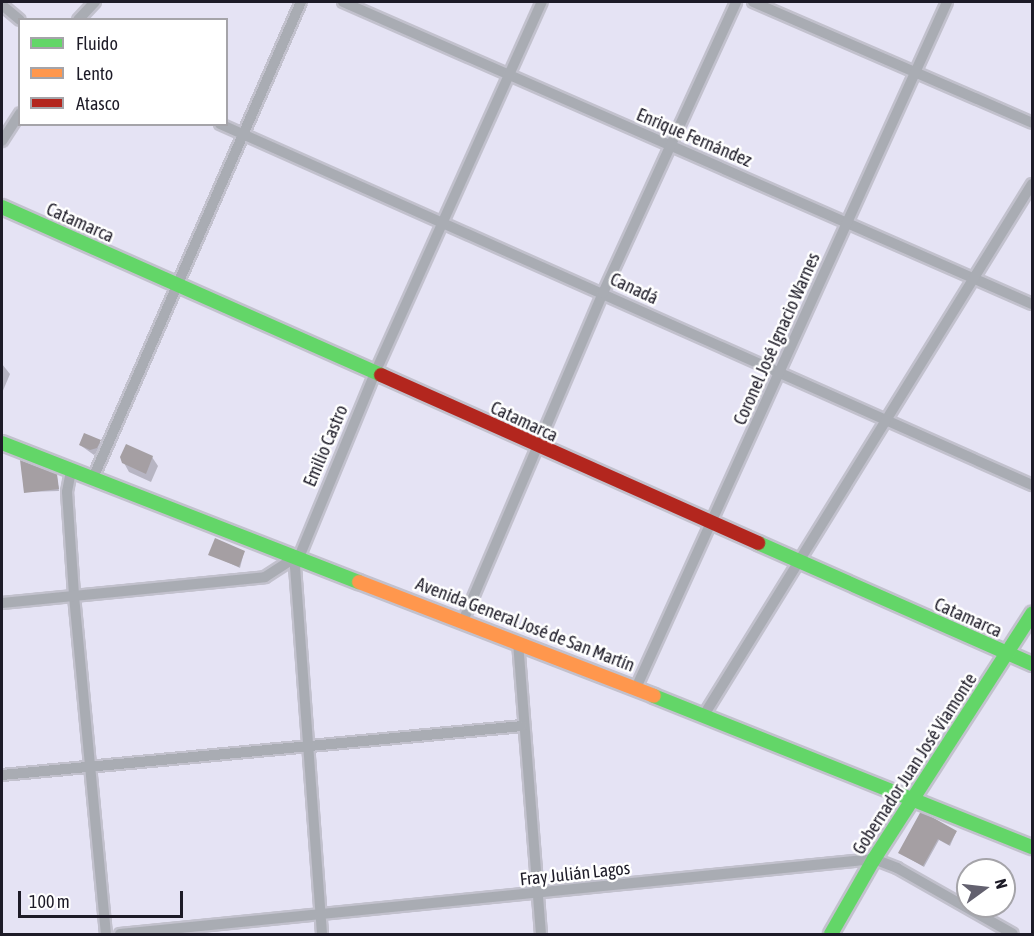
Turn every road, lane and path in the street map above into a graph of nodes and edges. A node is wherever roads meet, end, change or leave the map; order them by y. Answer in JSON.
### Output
{"nodes":[{"id":1,"x":95,"y":2,"type":"edge"},
{"id":2,"x":301,"y":2,"type":"edge"},
{"id":3,"x":343,"y":2,"type":"edge"},
{"id":4,"x":542,"y":2,"type":"edge"},
{"id":5,"x":735,"y":2,"type":"edge"},
{"id":6,"x":753,"y":2,"type":"edge"},
{"id":7,"x":947,"y":2,"type":"edge"},
{"id":8,"x":2,"y":5,"type":"edge"},
{"id":9,"x":18,"y":18,"type":"edge"},
{"id":10,"x":80,"y":18,"type":"edge"},
{"id":11,"x":916,"y":72,"type":"junction"},
{"id":12,"x":510,"y":75,"type":"junction"},
{"id":13,"x":18,"y":117,"type":"edge"},
{"id":14,"x":1032,"y":123,"type":"edge"},
{"id":15,"x":225,"y":126,"type":"edge"},
{"id":16,"x":243,"y":134,"type":"junction"},
{"id":17,"x":2,"y":141,"type":"edge"},
{"id":18,"x":670,"y":146,"type":"junction"},
{"id":19,"x":1032,"y":184,"type":"edge"},
{"id":20,"x":2,"y":207,"type":"edge"},
{"id":21,"x":846,"y":221,"type":"junction"},
{"id":22,"x":442,"y":223,"type":"junction"},
{"id":23,"x":974,"y":279,"type":"junction"},
{"id":24,"x":178,"y":287,"type":"junction"},
{"id":25,"x":603,"y":293,"type":"junction"},
{"id":26,"x":1032,"y":304,"type":"edge"},
{"id":27,"x":375,"y":373,"type":"junction"},
{"id":28,"x":780,"y":375,"type":"junction"},
{"id":29,"x":885,"y":423,"type":"junction"},
{"id":30,"x":2,"y":443,"type":"edge"},
{"id":31,"x":537,"y":448,"type":"junction"},
{"id":32,"x":71,"y":471,"type":"junction"},
{"id":33,"x":93,"y":478,"type":"junction"},
{"id":34,"x":1032,"y":485,"type":"edge"},
{"id":35,"x":712,"y":525,"type":"junction"},
{"id":36,"x":298,"y":555,"type":"junction"},
{"id":37,"x":800,"y":564,"type":"junction"},
{"id":38,"x":74,"y":596,"type":"junction"},
{"id":39,"x":2,"y":603,"type":"edge"},
{"id":40,"x":1032,"y":614,"type":"edge"},
{"id":41,"x":463,"y":621,"type":"junction"},
{"id":42,"x":518,"y":642,"type":"junction"},
{"id":43,"x":1008,"y":654,"type":"junction"},
{"id":44,"x":1032,"y":664,"type":"edge"},
{"id":45,"x":636,"y":688,"type":"junction"},
{"id":46,"x":704,"y":716,"type":"junction"},
{"id":47,"x":522,"y":726,"type":"junction"},
{"id":48,"x":305,"y":746,"type":"junction"},
{"id":49,"x":91,"y":766,"type":"junction"},
{"id":50,"x":2,"y":775,"type":"edge"},
{"id":51,"x":915,"y":797,"type":"junction"},
{"id":52,"x":1032,"y":848,"type":"edge"},
{"id":53,"x":874,"y":859,"type":"junction"},
{"id":54,"x":537,"y":894,"type":"junction"},
{"id":55,"x":321,"y":916,"type":"junction"},
{"id":56,"x":106,"y":934,"type":"edge"},
{"id":57,"x":120,"y":934,"type":"edge"},
{"id":58,"x":322,"y":934,"type":"edge"},
{"id":59,"x":541,"y":934,"type":"edge"},
{"id":60,"x":831,"y":934,"type":"edge"},
{"id":61,"x":1013,"y":934,"type":"edge"}],
"edges":[{"from":1,"to":10,"type":"street"},
{"from":2,"to":16,"type":"street"},
{"from":3,"to":12,"type":"street","name":"Enrique Fernández"},
{"from":4,"to":12,"type":"street","name":"Emilio Castro"},
{"from":5,"to":18,"type":"street"},
{"from":6,"to":11,"type":"street"},
{"from":7,"to":11,"type":"street","name":"Coronel José Ignacio Warnes"},
{"from":8,"to":9,"type":"street"},
{"from":11,"to":14,"type":"street"},
{"from":11,"to":21,"type":"street","name":"Coronel José Ignacio Warnes"},
{"from":12,"to":18,"type":"street","name":"Enrique Fernández"},
{"from":12,"to":22,"type":"street","name":"Emilio Castro"},
{"from":13,"to":17,"type":"street"},
{"from":15,"to":16,"type":"street","name":"Canadá"},
{"from":16,"to":22,"type":"street","name":"Canadá"},
{"from":16,"to":24,"type":"street"},
{"from":18,"to":21,"type":"street","name":"Enrique Fernández"},
{"from":18,"to":25,"type":"street"},
{"from":19,"to":23,"type":"street"},
{"from":20,"to":24,"type":"street","name":"Catamarca"},
{"from":21,"to":23,"type":"street","name":"Enrique Fernández"},
{"from":21,"to":28,"type":"street","name":"Coronel José Ignacio Warnes"},
{"from":22,"to":25,"type":"street","name":"Canadá"},
{"from":22,"to":27,"type":"street","name":"Emilio Castro"},
{"from":23,"to":26,"type":"street","name":"Enrique Fernández"},
{"from":23,"to":29,"type":"street"},
{"from":24,"to":27,"type":"street","name":"Catamarca"},
{"from":24,"to":33,"type":"street"},
{"from":25,"to":28,"type":"street","name":"Canadá"},
{"from":25,"to":31,"type":"street"},
{"from":27,"to":31,"type":"street","name":"Catamarca"},
{"from":27,"to":36,"type":"street","name":"Emilio Castro"},
{"from":28,"to":29,"type":"street","name":"Canadá"},
{"from":28,"to":35,"type":"street","name":"Coronel José Ignacio Warnes"},
{"from":29,"to":34,"type":"street","name":"Canadá"},
{"from":29,"to":37,"type":"street"},
{"from":30,"to":32,"type":"street","name":"Avenida General José de San Martín"},
{"from":31,"to":35,"type":"street","name":"Catamarca"},
{"from":31,"to":41,"type":"street"},
{"from":32,"to":33,"type":"street","name":"Avenida General José de San Martín"},
{"from":32,"to":38,"type":"street"},
{"from":33,"to":36,"type":"street","name":"Avenida General José de San Martín"},
{"from":35,"to":37,"type":"street","name":"Catamarca"},
{"from":35,"to":45,"type":"street","name":"Coronel José Ignacio Warnes"},
{"from":36,"to":38,"type":"street"},
{"from":36,"to":41,"type":"street","name":"Avenida General José de San Martín"},
{"from":36,"to":48,"type":"street","name":"Emilio Castro"},
{"from":37,"to":43,"type":"street","name":"Catamarca"},
{"from":37,"to":46,"type":"street"},
{"from":38,"to":39,"type":"street"},
{"from":38,"to":49,"type":"street"},
{"from":40,"to":43,"type":"street","name":"Gobernador Juan José Viamonte"},
{"from":41,"to":42,"type":"street","name":"Avenida General José de San Martín"},
{"from":42,"to":45,"type":"street","name":"Avenida General José de San Martín"},
{"from":42,"to":47,"type":"street"},
{"from":43,"to":44,"type":"street","name":"Catamarca"},
{"from":43,"to":51,"type":"street","name":"Gobernador Juan José Viamonte"},
{"from":45,"to":46,"type":"street","name":"Avenida General José de San Martín"},
{"from":46,"to":51,"type":"street","name":"Avenida General José de San Martín"},
{"from":47,"to":48,"type":"street"},
{"from":47,"to":54,"type":"street"},
{"from":48,"to":49,"type":"street"},
{"from":48,"to":55,"type":"street","name":"Emilio Castro"},
{"from":49,"to":50,"type":"street"},
{"from":49,"to":56,"type":"street"},
{"from":51,"to":52,"type":"street","name":"Avenida General José de San Martín"},
{"from":51,"to":53,"type":"street","name":"Gobernador Juan José Viamonte"},
{"from":53,"to":54,"type":"street","name":"Fray Julián Lagos"},
{"from":53,"to":60,"type":"street","name":"Gobernador Juan José Viamonte"},
{"from":53,"to":61,"type":"street","name":"Fray Julián Lagos"},
{"from":54,"to":55,"type":"street","name":"Fray Julián Lagos"},
{"from":54,"to":59,"type":"street"},
{"from":55,"to":57,"type":"street","name":"Fray Julián Lagos"},
{"from":55,"to":58,"type":"street","name":"Emilio Castro"}]}
